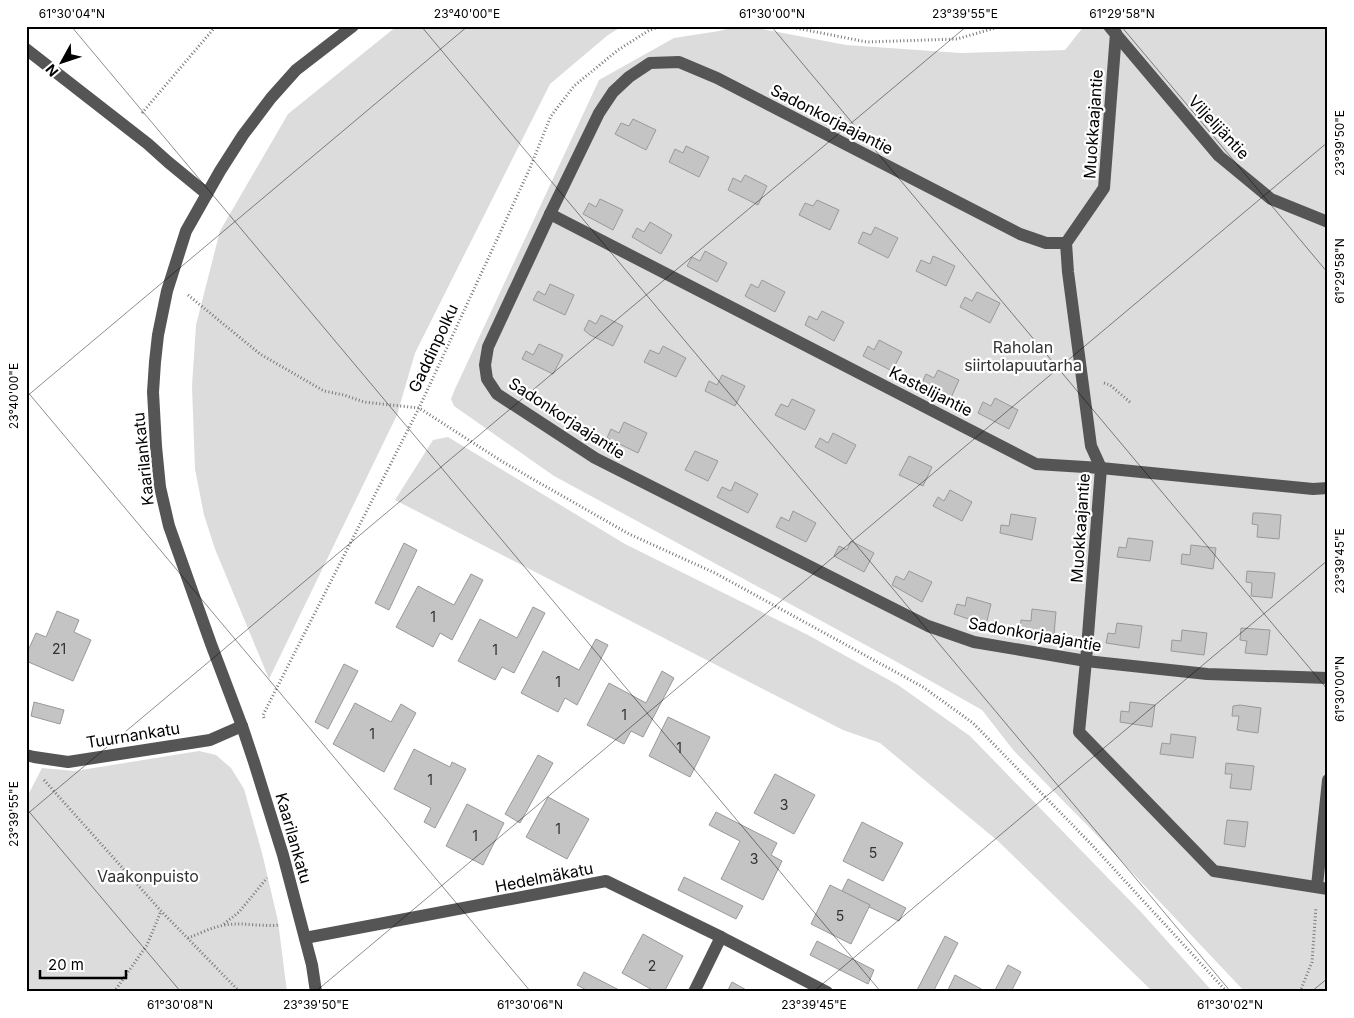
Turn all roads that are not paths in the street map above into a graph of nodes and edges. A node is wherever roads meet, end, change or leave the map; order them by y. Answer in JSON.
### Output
{"nodes":[{"id":1,"x":353,"y":26,"type":"edge"},
{"id":2,"x":1112,"y":30,"type":"edge"},
{"id":3,"x":26,"y":49,"type":"edge"},
{"id":4,"x":207,"y":194,"type":"junction"},
{"id":5,"x":550,"y":214,"type":"junction"},
{"id":6,"x":1328,"y":222,"type":"edge"},
{"id":7,"x":1066,"y":243,"type":"junction"},
{"id":8,"x":1101,"y":468,"type":"junction"},
{"id":9,"x":1328,"y":488,"type":"edge"},
{"id":10,"x":1086,"y":661,"type":"junction"},
{"id":11,"x":1328,"y":678,"type":"edge"},
{"id":12,"x":242,"y":726,"type":"junction"},
{"id":13,"x":26,"y":755,"type":"edge"},
{"id":14,"x":1328,"y":780,"type":"edge"},
{"id":15,"x":1322,"y":887,"type":"edge"},
{"id":16,"x":721,"y":937,"type":"junction"},
{"id":17,"x":305,"y":938,"type":"junction"},
{"id":18,"x":316,"y":992,"type":"edge"},
{"id":19,"x":694,"y":992,"type":"edge"},
{"id":20,"x":827,"y":992,"type":"edge"}],
"edges":[{"from":1,"to":4,"type":"street","name":"Kaarilankatu"},
{"from":2,"to":6,"type":"street","name":"Viljelijäntie"},
{"from":2,"to":7,"type":"street","name":"Muokkaajantie"},
{"from":3,"to":4,"type":"street"},
{"from":4,"to":12,"type":"street","name":"Kaarilankatu"},
{"from":5,"to":7,"type":"street","name":"Sadonkorjaajantie"},
{"from":5,"to":8,"type":"street","name":"Kastelijantie"},
{"from":5,"to":10,"type":"street","name":"Sadonkorjaajantie"},
{"from":7,"to":8,"type":"street","name":"Muokkaajantie"},
{"from":8,"to":9,"type":"street","name":"Kastelijantie"},
{"from":8,"to":10,"type":"street","name":"Muokkaajantie"},
{"from":10,"to":11,"type":"street","name":"Sadonkorjaajantie"},
{"from":10,"to":15,"type":"street","name":"Muokkaajantie"},
{"from":12,"to":13,"type":"street","name":"Tuurnankatu"},
{"from":12,"to":17,"type":"street","name":"Kaarilankatu"},
{"from":14,"to":15,"type":"street"},
{"from":16,"to":17,"type":"street","name":"Hedelmäkatu"},
{"from":16,"to":19,"type":"street"},
{"from":16,"to":20,"type":"street","name":"Hedelmäkatu"},
{"from":17,"to":18,"type":"street","name":"Kaarilankatu"}]}
